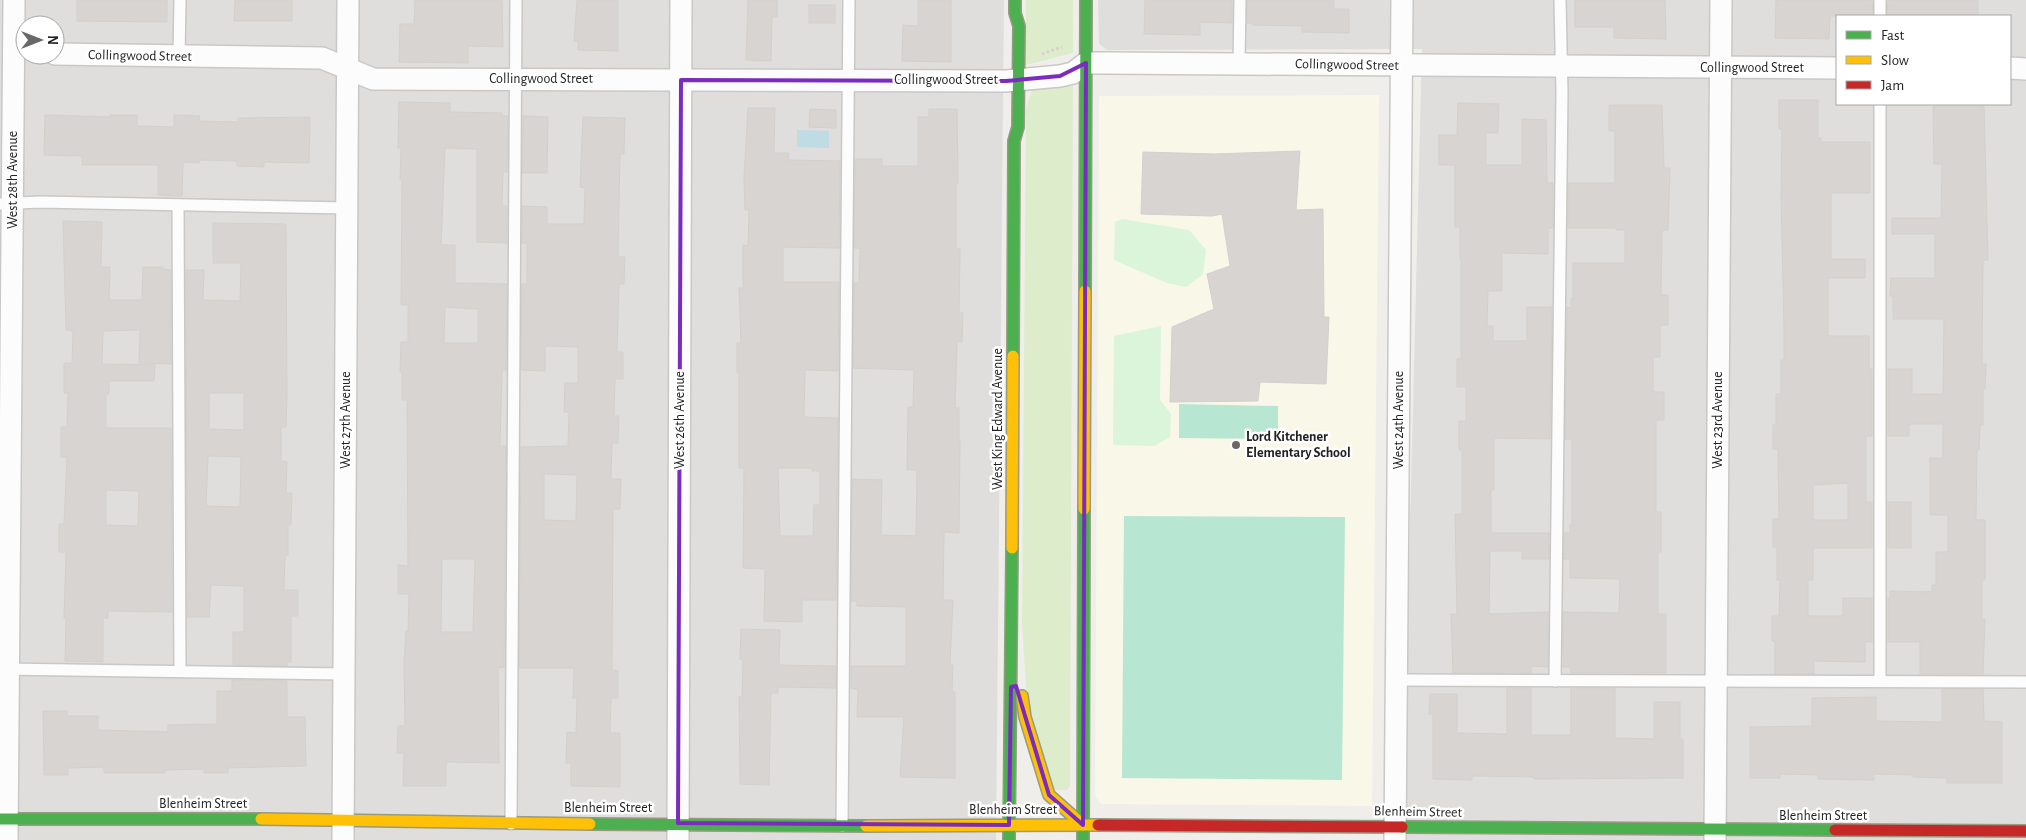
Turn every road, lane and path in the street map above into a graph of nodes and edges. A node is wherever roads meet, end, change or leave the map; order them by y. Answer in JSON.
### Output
{"nodes":[{"id":1,"x":14,"y":0,"type":"edge"},
{"id":2,"x":180,"y":0,"type":"edge"},
{"id":3,"x":348,"y":0,"type":"edge"},
{"id":4,"x":516,"y":0,"type":"edge"},
{"id":5,"x":681,"y":0,"type":"edge"},
{"id":6,"x":849,"y":0,"type":"edge"},
{"id":7,"x":1015,"y":0,"type":"edge"},
{"id":8,"x":1086,"y":0,"type":"edge"},
{"id":9,"x":1240,"y":0,"type":"edge"},
{"id":10,"x":1402,"y":0,"type":"edge"},
{"id":11,"x":1560,"y":0,"type":"edge"},
{"id":12,"x":1721,"y":0,"type":"edge"},
{"id":13,"x":1880,"y":0,"type":"edge"},
{"id":14,"x":1880,"y":15,"type":"edge"},
{"id":15,"x":1064,"y":45,"type":"dead end"},
{"id":16,"x":13,"y":53,"type":"edge"},
{"id":17,"x":65,"y":54,"type":"edge"},
{"id":18,"x":1039,"y":55,"type":"dead end"},
{"id":19,"x":179,"y":57,"type":"junction"},
{"id":20,"x":1086,"y":63,"type":"junction"},
{"id":21,"x":1239,"y":63,"type":"junction"},
{"id":22,"x":1402,"y":66,"type":"junction"},
{"id":23,"x":1561,"y":66,"type":"junction"},
{"id":24,"x":348,"y":68,"type":"junction"},
{"id":25,"x":1720,"y":68,"type":"junction"},
{"id":26,"x":1836,"y":68,"type":"edge"},
{"id":27,"x":2011,"y":68,"type":"edge"},
{"id":28,"x":2026,"y":68,"type":"edge"},
{"id":29,"x":515,"y":78,"type":"junction"},
{"id":30,"x":681,"y":80,"type":"junction"},
{"id":31,"x":849,"y":80,"type":"junction"},
{"id":32,"x":1018,"y":80,"type":"junction"},
{"id":33,"x":1880,"y":105,"type":"edge"},
{"id":34,"x":6,"y":204,"type":"edge"},
{"id":35,"x":178,"y":204,"type":"junction"},
{"id":36,"x":347,"y":208,"type":"junction"},
{"id":37,"x":1012,"y":636,"type":"junction"},
{"id":38,"x":4,"y":669,"type":"edge"},
{"id":39,"x":180,"y":670,"type":"junction"},
{"id":40,"x":345,"y":674,"type":"junction"},
{"id":41,"x":1397,"y":680,"type":"junction"},
{"id":42,"x":1555,"y":681,"type":"junction"},
{"id":43,"x":1716,"y":681,"type":"junction"},
{"id":44,"x":1880,"y":681,"type":"junction"},
{"id":45,"x":2026,"y":682,"type":"edge"},
{"id":46,"x":4,"y":819,"type":"edge"},
{"id":47,"x":511,"y":824,"type":"junction"},
{"id":48,"x":1009,"y":825,"type":"junction"},
{"id":49,"x":1083,"y":825,"type":"junction"},
{"id":50,"x":842,"y":826,"type":"junction"},
{"id":51,"x":344,"y":830,"type":"edge"},
{"id":52,"x":678,"y":831,"type":"edge"},
{"id":53,"x":2026,"y":831,"type":"edge"},
{"id":54,"x":1395,"y":833,"type":"edge"},
{"id":55,"x":1023,"y":835,"type":"dead end"},
{"id":56,"x":1715,"y":835,"type":"edge"},
{"id":57,"x":7,"y":840,"type":"edge"},
{"id":58,"x":1009,"y":840,"type":"edge"},
{"id":59,"x":1083,"y":840,"type":"edge"}],
"edges":[{"from":1,"to":16,"type":"street","name":"West 28th Avenue"},
{"from":2,"to":19,"type":"lane"},
{"from":3,"to":24,"type":"street","name":"West 27th Avenue"},
{"from":4,"to":29,"type":"lane"},
{"from":5,"to":30,"type":"street","name":"West 26th Avenue"},
{"from":6,"to":31,"type":"lane"},
{"from":7,"to":32,"type":"street","name":"West King Edward Avenue"},
{"from":8,"to":20,"type":"street"},
{"from":9,"to":21,"type":"lane"},
{"from":10,"to":22,"type":"street","name":"West 24th Avenue"},
{"from":11,"to":23,"type":"lane"},
{"from":12,"to":25,"type":"street","name":"West 23rd Avenue"},
{"from":13,"to":14,"type":"lane"},
{"from":15,"to":18,"type":"path"},
{"from":16,"to":34,"type":"street","name":"West 28th Avenue"},
{"from":17,"to":19,"type":"street","name":"Collingwood Street"},
{"from":19,"to":24,"type":"street","name":"Collingwood Street"},
{"from":20,"to":21,"type":"street","name":"Collingwood Street"},
{"from":20,"to":32,"type":"street","name":"Collingwood Street"},
{"from":20,"to":49,"type":"street"},
{"from":21,"to":22,"type":"street","name":"Collingwood Street"},
{"from":22,"to":23,"type":"street","name":"Collingwood Street"},
{"from":22,"to":41,"type":"street","name":"West 24th Avenue"},
{"from":23,"to":25,"type":"street","name":"Collingwood Street"},
{"from":23,"to":42,"type":"lane"},
{"from":24,"to":29,"type":"street","name":"Collingwood Street"},
{"from":24,"to":36,"type":"street","name":"West 27th Avenue"},
{"from":25,"to":26,"type":"street","name":"Collingwood Street"},
{"from":25,"to":43,"type":"street","name":"West 23rd Avenue"},
{"from":27,"to":28,"type":"street"},
{"from":29,"to":30,"type":"street","name":"Collingwood Street"},
{"from":29,"to":47,"type":"lane"},
{"from":30,"to":31,"type":"street","name":"Collingwood Street"},
{"from":30,"to":52,"type":"street","name":"West 26th Avenue"},
{"from":31,"to":32,"type":"street","name":"Collingwood Street"},
{"from":31,"to":50,"type":"lane"},
{"from":32,"to":37,"type":"street","name":"West King Edward Avenue"},
{"from":33,"to":44,"type":"lane"},
{"from":34,"to":35,"type":"lane"},
{"from":34,"to":38,"type":"street","name":"West 28th Avenue"},
{"from":35,"to":36,"type":"lane"},
{"from":35,"to":39,"type":"lane"},
{"from":36,"to":40,"type":"street","name":"West 27th Avenue"},
{"from":37,"to":48,"type":"street","name":"West King Edward Avenue"},
{"from":37,"to":49,"type":"street"},
{"from":38,"to":39,"type":"lane"},
{"from":38,"to":46,"type":"street","name":"West 28th Avenue"},
{"from":39,"to":40,"type":"lane"},
{"from":40,"to":51,"type":"street","name":"West 27th Avenue"},
{"from":41,"to":42,"type":"lane"},
{"from":41,"to":54,"type":"street","name":"West 24th Avenue"},
{"from":42,"to":43,"type":"lane"},
{"from":43,"to":44,"type":"lane"},
{"from":43,"to":56,"type":"street","name":"West 23rd Avenue"},
{"from":44,"to":45,"type":"lane"},
{"from":46,"to":51,"type":"street","name":"Blenheim Street"},
{"from":46,"to":57,"type":"street","name":"West 28th Avenue"},
{"from":47,"to":51,"type":"street","name":"Blenheim Street"},
{"from":47,"to":52,"type":"street","name":"Blenheim Street"},
{"from":48,"to":49,"type":"street","name":"Blenheim Street"},
{"from":48,"to":50,"type":"street","name":"Blenheim Street"},
{"from":48,"to":55,"type":"street"},
{"from":48,"to":58,"type":"street","name":"West King Edward Avenue"},
{"from":49,"to":54,"type":"street","name":"Blenheim Street"},
{"from":49,"to":59,"type":"street"},
{"from":50,"to":52,"type":"street","name":"Blenheim Street"},
{"from":53,"to":56,"type":"street","name":"Blenheim Street"},
{"from":54,"to":56,"type":"street","name":"Blenheim Street"}]}
